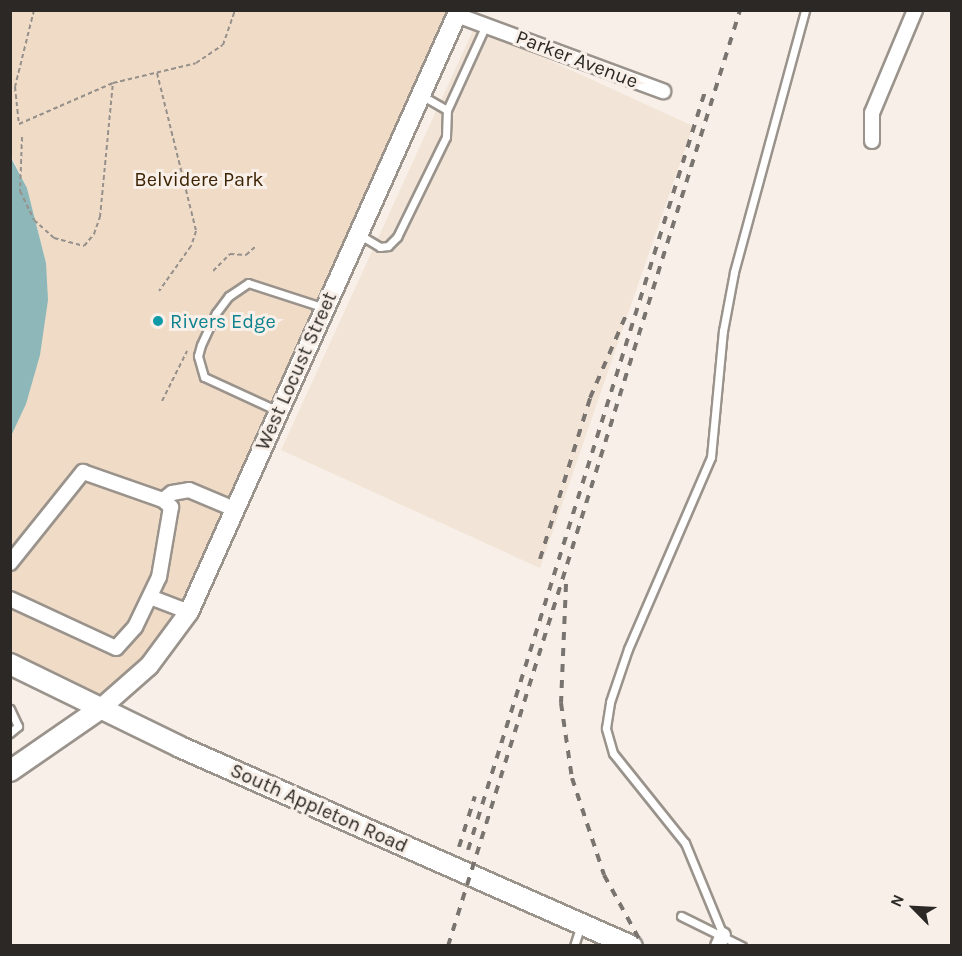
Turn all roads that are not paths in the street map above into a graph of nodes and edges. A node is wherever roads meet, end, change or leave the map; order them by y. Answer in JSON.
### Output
{"nodes":[{"id":1,"x":805,"y":10,"type":"edge"},
{"id":2,"x":915,"y":10,"type":"edge"},
{"id":3,"x":458,"y":13,"type":"edge"},
{"id":4,"x":486,"y":25,"type":"junction"},
{"id":5,"x":663,"y":92,"type":"dead end"},
{"id":6,"x":421,"y":95,"type":"junction"},
{"id":7,"x":447,"y":110,"type":"junction"},
{"id":8,"x":872,"y":141,"type":"dead end"},
{"id":9,"x":358,"y":234,"type":"junction"},
{"id":10,"x":325,"y":308,"type":"junction"},
{"id":11,"x":278,"y":411,"type":"junction"},
{"id":12,"x":163,"y":500,"type":"junction"},
{"id":13,"x":234,"y":509,"type":"junction"},
{"id":14,"x":10,"y":563,"type":"edge"},
{"id":15,"x":150,"y":597,"type":"junction"},
{"id":16,"x":10,"y":599,"type":"edge"},
{"id":17,"x":189,"y":612,"type":"junction"},
{"id":18,"x":10,"y":664,"type":"edge"},
{"id":19,"x":10,"y":709,"type":"edge"},
{"id":20,"x":100,"y":709,"type":"junction"},
{"id":21,"x":10,"y":733,"type":"edge"},
{"id":22,"x":15,"y":765,"type":"edge"},
{"id":23,"x":681,"y":916,"type":"dead end"},
{"id":24,"x":582,"y":923,"type":"junction"},
{"id":25,"x":720,"y":940,"type":"edge"},
{"id":26,"x":574,"y":945,"type":"edge"},
{"id":27,"x":632,"y":945,"type":"edge"},
{"id":28,"x":742,"y":945,"type":"edge"}],
"edges":[{"from":1,"to":25,"type":"lane"},
{"from":2,"to":8,"type":"street"},
{"from":3,"to":4,"type":"street","name":"Parker Avenue"},
{"from":3,"to":6,"type":"street","name":"West Locust Street"},
{"from":4,"to":5,"type":"street","name":"Parker Avenue"},
{"from":4,"to":7,"type":"lane"},
{"from":6,"to":7,"type":"lane"},
{"from":6,"to":9,"type":"street","name":"West Locust Street"},
{"from":7,"to":9,"type":"lane"},
{"from":9,"to":10,"type":"street","name":"West Locust Street"},
{"from":10,"to":11,"type":"street","name":"West Locust Street"},
{"from":10,"to":11,"type":"lane"},
{"from":11,"to":13,"type":"street","name":"West Locust Street"},
{"from":12,"to":13,"type":"street"},
{"from":12,"to":14,"type":"street"},
{"from":12,"to":15,"type":"street"},
{"from":13,"to":17,"type":"street","name":"West Locust Street"},
{"from":15,"to":16,"type":"street"},
{"from":15,"to":17,"type":"street"},
{"from":17,"to":20,"type":"street","name":"West Locust Street"},
{"from":18,"to":20,"type":"main road","name":"South Appleton Road"},
{"from":19,"to":21,"type":"lane"},
{"from":20,"to":22,"type":"main road"},
{"from":20,"to":24,"type":"main road","name":"South Appleton Road"},
{"from":23,"to":25,"type":"lane"},
{"from":24,"to":26,"type":"lane"},
{"from":24,"to":27,"type":"main road","name":"South Appleton Road"},
{"from":25,"to":28,"type":"lane"}]}
